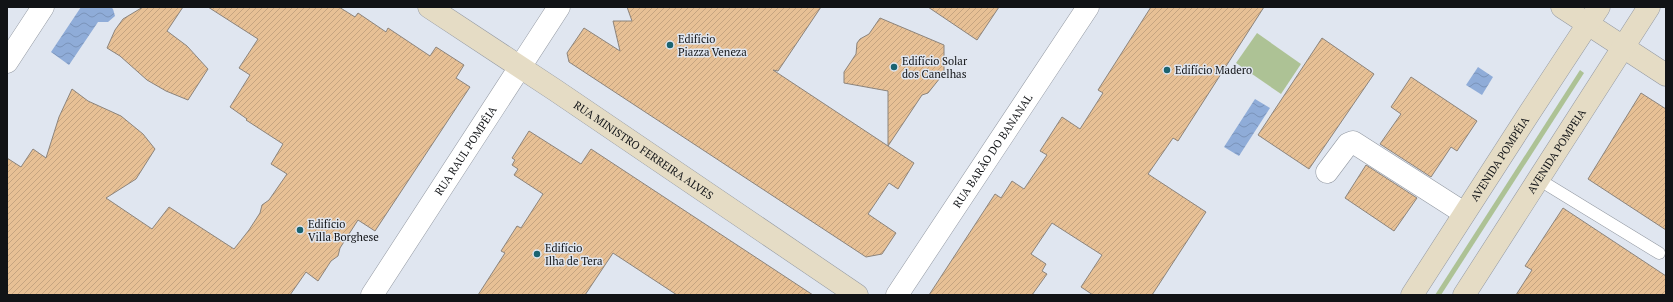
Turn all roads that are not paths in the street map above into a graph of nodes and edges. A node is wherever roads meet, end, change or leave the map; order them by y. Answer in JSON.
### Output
{"nodes":[{"id":1,"x":43,"y":7,"type":"edge"},
{"id":2,"x":429,"y":7,"type":"edge"},
{"id":3,"x":559,"y":7,"type":"edge"},
{"id":4,"x":1088,"y":7,"type":"edge"},
{"id":5,"x":1562,"y":7,"type":"edge"},
{"id":6,"x":1649,"y":7,"type":"edge"},
{"id":7,"x":1594,"y":15,"type":"edge"},
{"id":8,"x":1623,"y":47,"type":"junction"},
{"id":9,"x":7,"y":62,"type":"edge"},
{"id":10,"x":520,"y":67,"type":"junction"},
{"id":11,"x":1666,"y":75,"type":"edge"},
{"id":12,"x":1327,"y":172,"type":"dead end"},
{"id":13,"x":1538,"y":179,"type":"junction"},
{"id":14,"x":1464,"y":213,"type":"junction"},
{"id":15,"x":1659,"y":253,"type":"dead end"},
{"id":16,"x":372,"y":295,"type":"edge"},
{"id":17,"x":858,"y":295,"type":"edge"},
{"id":18,"x":898,"y":295,"type":"edge"},
{"id":19,"x":1412,"y":295,"type":"edge"},
{"id":20,"x":1464,"y":295,"type":"edge"}],
"edges":[{"from":1,"to":9,"type":"street"},
{"from":2,"to":10,"type":"main road","name":"RUA MINISTRO FERREIRA ALVES"},
{"from":3,"to":10,"type":"street","name":"RUA RAUL POMPÉIA"},
{"from":4,"to":18,"type":"street","name":"RUA BARÃO DO BANANAL"},
{"from":5,"to":7,"type":"main road"},
{"from":6,"to":8,"type":"main road","name":"AVENIDA POMPEIA"},
{"from":7,"to":8,"type":"main road"},
{"from":7,"to":14,"type":"main road","name":"AVENIDA POMPÉIA"},
{"from":8,"to":11,"type":"main road"},
{"from":8,"to":13,"type":"main road","name":"AVENIDA POMPEIA"},
{"from":10,"to":16,"type":"street","name":"RUA RAUL POMPÉIA"},
{"from":10,"to":17,"type":"main road","name":"RUA MINISTRO FERREIRA ALVES"},
{"from":12,"to":14,"type":"street"},
{"from":13,"to":15,"type":"lane"},
{"from":13,"to":20,"type":"main road","name":"AVENIDA POMPEIA"},
{"from":14,"to":19,"type":"main road","name":"AVENIDA POMPÉIA"}]}
